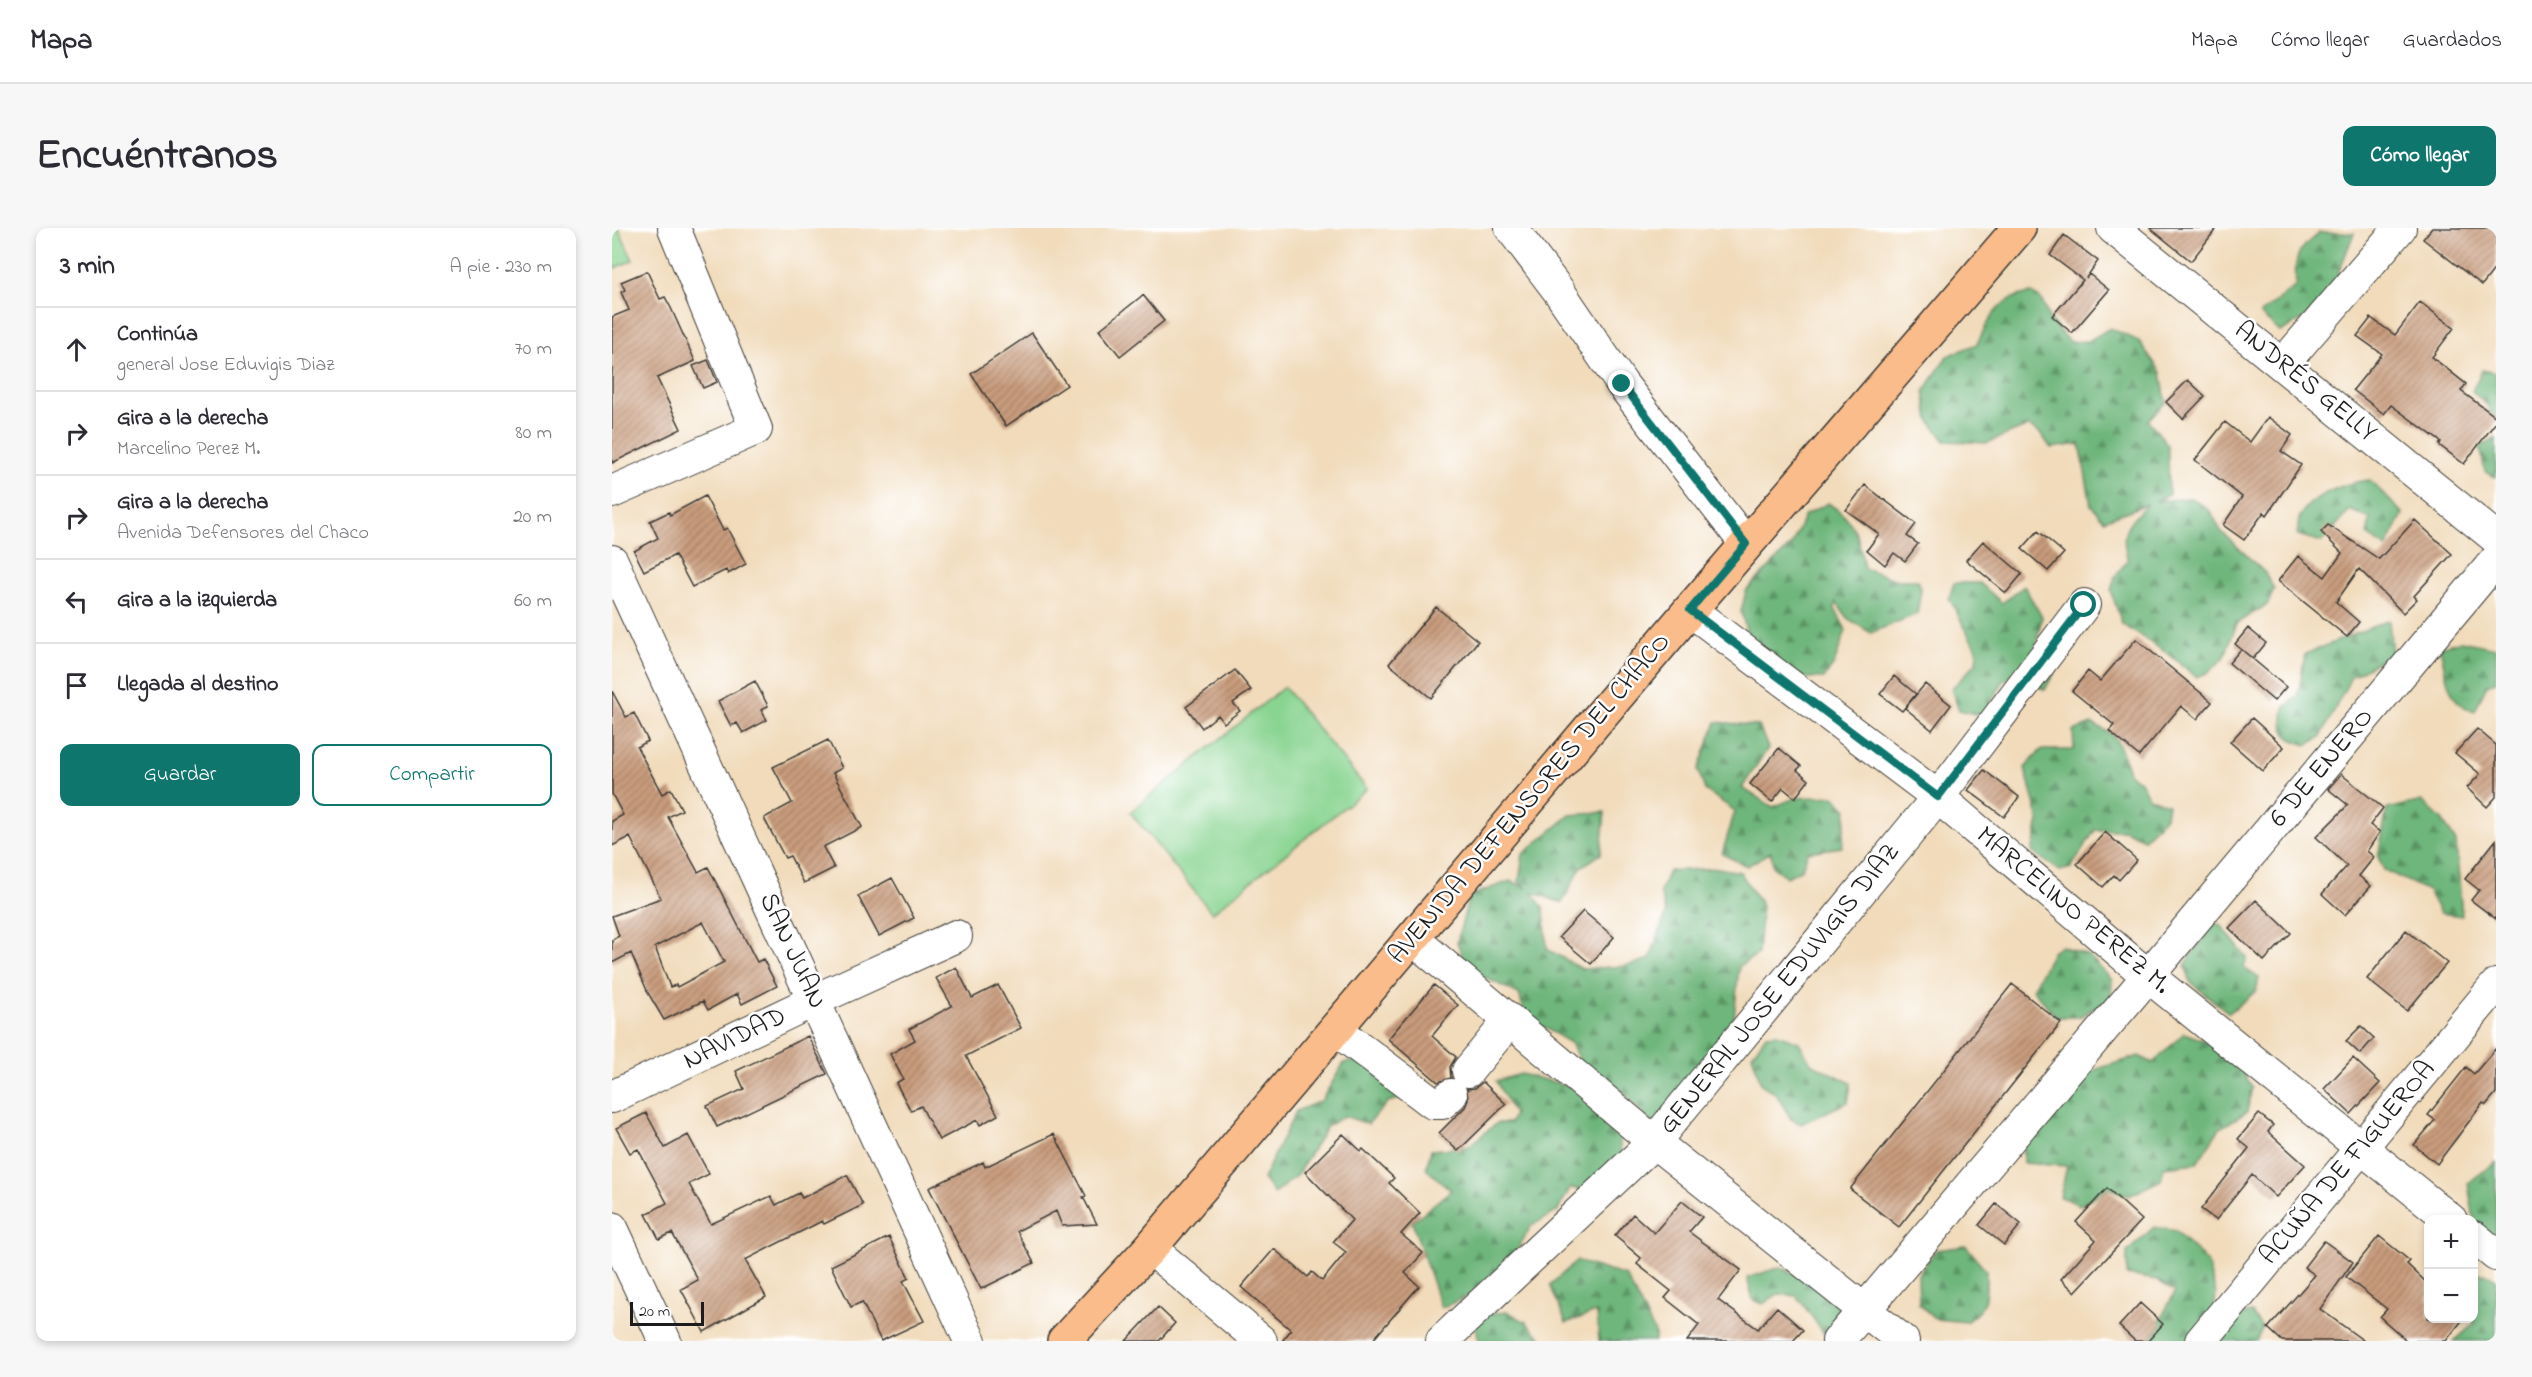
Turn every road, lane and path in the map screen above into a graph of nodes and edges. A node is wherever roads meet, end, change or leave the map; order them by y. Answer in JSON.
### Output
{"nodes":[{"id":1,"x":674,"y":228,"type":"edge"},
{"id":2,"x":1510,"y":228,"type":"edge"},
{"id":3,"x":2019,"y":228,"type":"edge"},
{"id":4,"x":2113,"y":228,"type":"edge"},
{"id":5,"x":2400,"y":228,"type":"edge"},
{"id":6,"x":2283,"y":364,"type":"junction"},
{"id":7,"x":612,"y":492,"type":"edge"},
{"id":8,"x":2496,"y":538,"type":"edge"},
{"id":9,"x":1746,"y":544,"type":"junction"},
{"id":10,"x":2496,"y":560,"type":"edge"},
{"id":11,"x":612,"y":561,"type":"edge"},
{"id":12,"x":2084,"y":605,"type":"dead end"},
{"id":13,"x":1690,"y":610,"type":"junction"},
{"id":14,"x":1938,"y":797,"type":"junction"},
{"id":15,"x":956,"y":936,"type":"dead end"},
{"id":16,"x":1412,"y":938,"type":"junction"},
{"id":17,"x":2148,"y":976,"type":"junction"},
{"id":18,"x":2496,"y":985,"type":"edge"},
{"id":19,"x":815,"y":1000,"type":"junction"},
{"id":20,"x":1510,"y":1020,"type":"junction"},
{"id":21,"x":1335,"y":1029,"type":"junction"},
{"id":22,"x":612,"y":1097,"type":"edge"},
{"id":23,"x":1654,"y":1142,"type":"junction"},
{"id":24,"x":2360,"y":1147,"type":"junction"},
{"id":25,"x":2445,"y":1215,"type":"edge"},
{"id":26,"x":612,"y":1228,"type":"edge"},
{"id":27,"x":2478,"y":1240,"type":"edge"},
{"id":28,"x":1150,"y":1248,"type":"junction"},
{"id":29,"x":2496,"y":1255,"type":"edge"},
{"id":30,"x":1865,"y":1311,"type":"junction"},
{"id":31,"x":665,"y":1341,"type":"edge"},
{"id":32,"x":970,"y":1341,"type":"edge"},
{"id":33,"x":1064,"y":1341,"type":"edge"},
{"id":34,"x":1261,"y":1341,"type":"edge"},
{"id":35,"x":1442,"y":1341,"type":"edge"},
{"id":36,"x":1838,"y":1341,"type":"edge"},
{"id":37,"x":1903,"y":1341,"type":"edge"},
{"id":38,"x":2201,"y":1341,"type":"edge"}],
"edges":[{"from":1,"to":7,"type":"street"},
{"from":2,"to":9,"type":"street"},
{"from":3,"to":9,"type":"main road","name":"AVENIDA DEFENSORES DEL CHACO"},
{"from":4,"to":6,"type":"street","name":"ANDRÉS GELLY"},
{"from":5,"to":6,"type":"street"},
{"from":6,"to":8,"type":"street","name":"ANDRÉS GELLY"},
{"from":9,"to":13,"type":"main road","name":"AVENIDA DEFENSORES DEL CHACO"},
{"from":10,"to":17,"type":"street","name":"6 DE ENERO"},
{"from":11,"to":19,"type":"street","name":"SAN JUAN"},
{"from":12,"to":14,"type":"street","name":"GENERAL JOSE EDUVIGIS DIAZ"},
{"from":13,"to":14,"type":"street","name":"MARCELINO PEREZ M."},
{"from":13,"to":16,"type":"main road","name":"AVENIDA DEFENSORES DEL CHACO"},
{"from":14,"to":17,"type":"street","name":"MARCELINO PEREZ M."},
{"from":14,"to":23,"type":"street","name":"GENERAL JOSE EDUVIGIS DIAZ"},
{"from":15,"to":19,"type":"street","name":"NAVIDAD"},
{"from":16,"to":20,"type":"street"},
{"from":16,"to":21,"type":"main road","name":"AVENIDA DEFENSORES DEL CHACO"},
{"from":17,"to":24,"type":"street","name":"MARCELINO PEREZ M."},
{"from":17,"to":30,"type":"street","name":"6 DE ENERO"},
{"from":18,"to":24,"type":"street","name":"ACUÑA DE FIGUEROA"},
{"from":19,"to":22,"type":"street","name":"NAVIDAD"},
{"from":19,"to":32,"type":"street","name":"SAN JUAN"},
{"from":20,"to":21,"type":"street"},
{"from":20,"to":23,"type":"street"},
{"from":21,"to":28,"type":"main road","name":"AVENIDA DEFENSORES DEL CHACO"},
{"from":23,"to":30,"type":"street"},
{"from":23,"to":35,"type":"street","name":"GENERAL JOSE EDUVIGIS DIAZ"},
{"from":24,"to":25,"type":"street","name":"MARCELINO PEREZ M."},
{"from":24,"to":38,"type":"street","name":"ACUÑA DE FIGUEROA"},
{"from":26,"to":31,"type":"street"},
{"from":27,"to":29,"type":"street"},
{"from":28,"to":33,"type":"main road","name":"AVENIDA DEFENSORES DEL CHACO"},
{"from":28,"to":34,"type":"street"},
{"from":30,"to":36,"type":"street","name":"6 DE ENERO"},
{"from":30,"to":37,"type":"street"}]}
